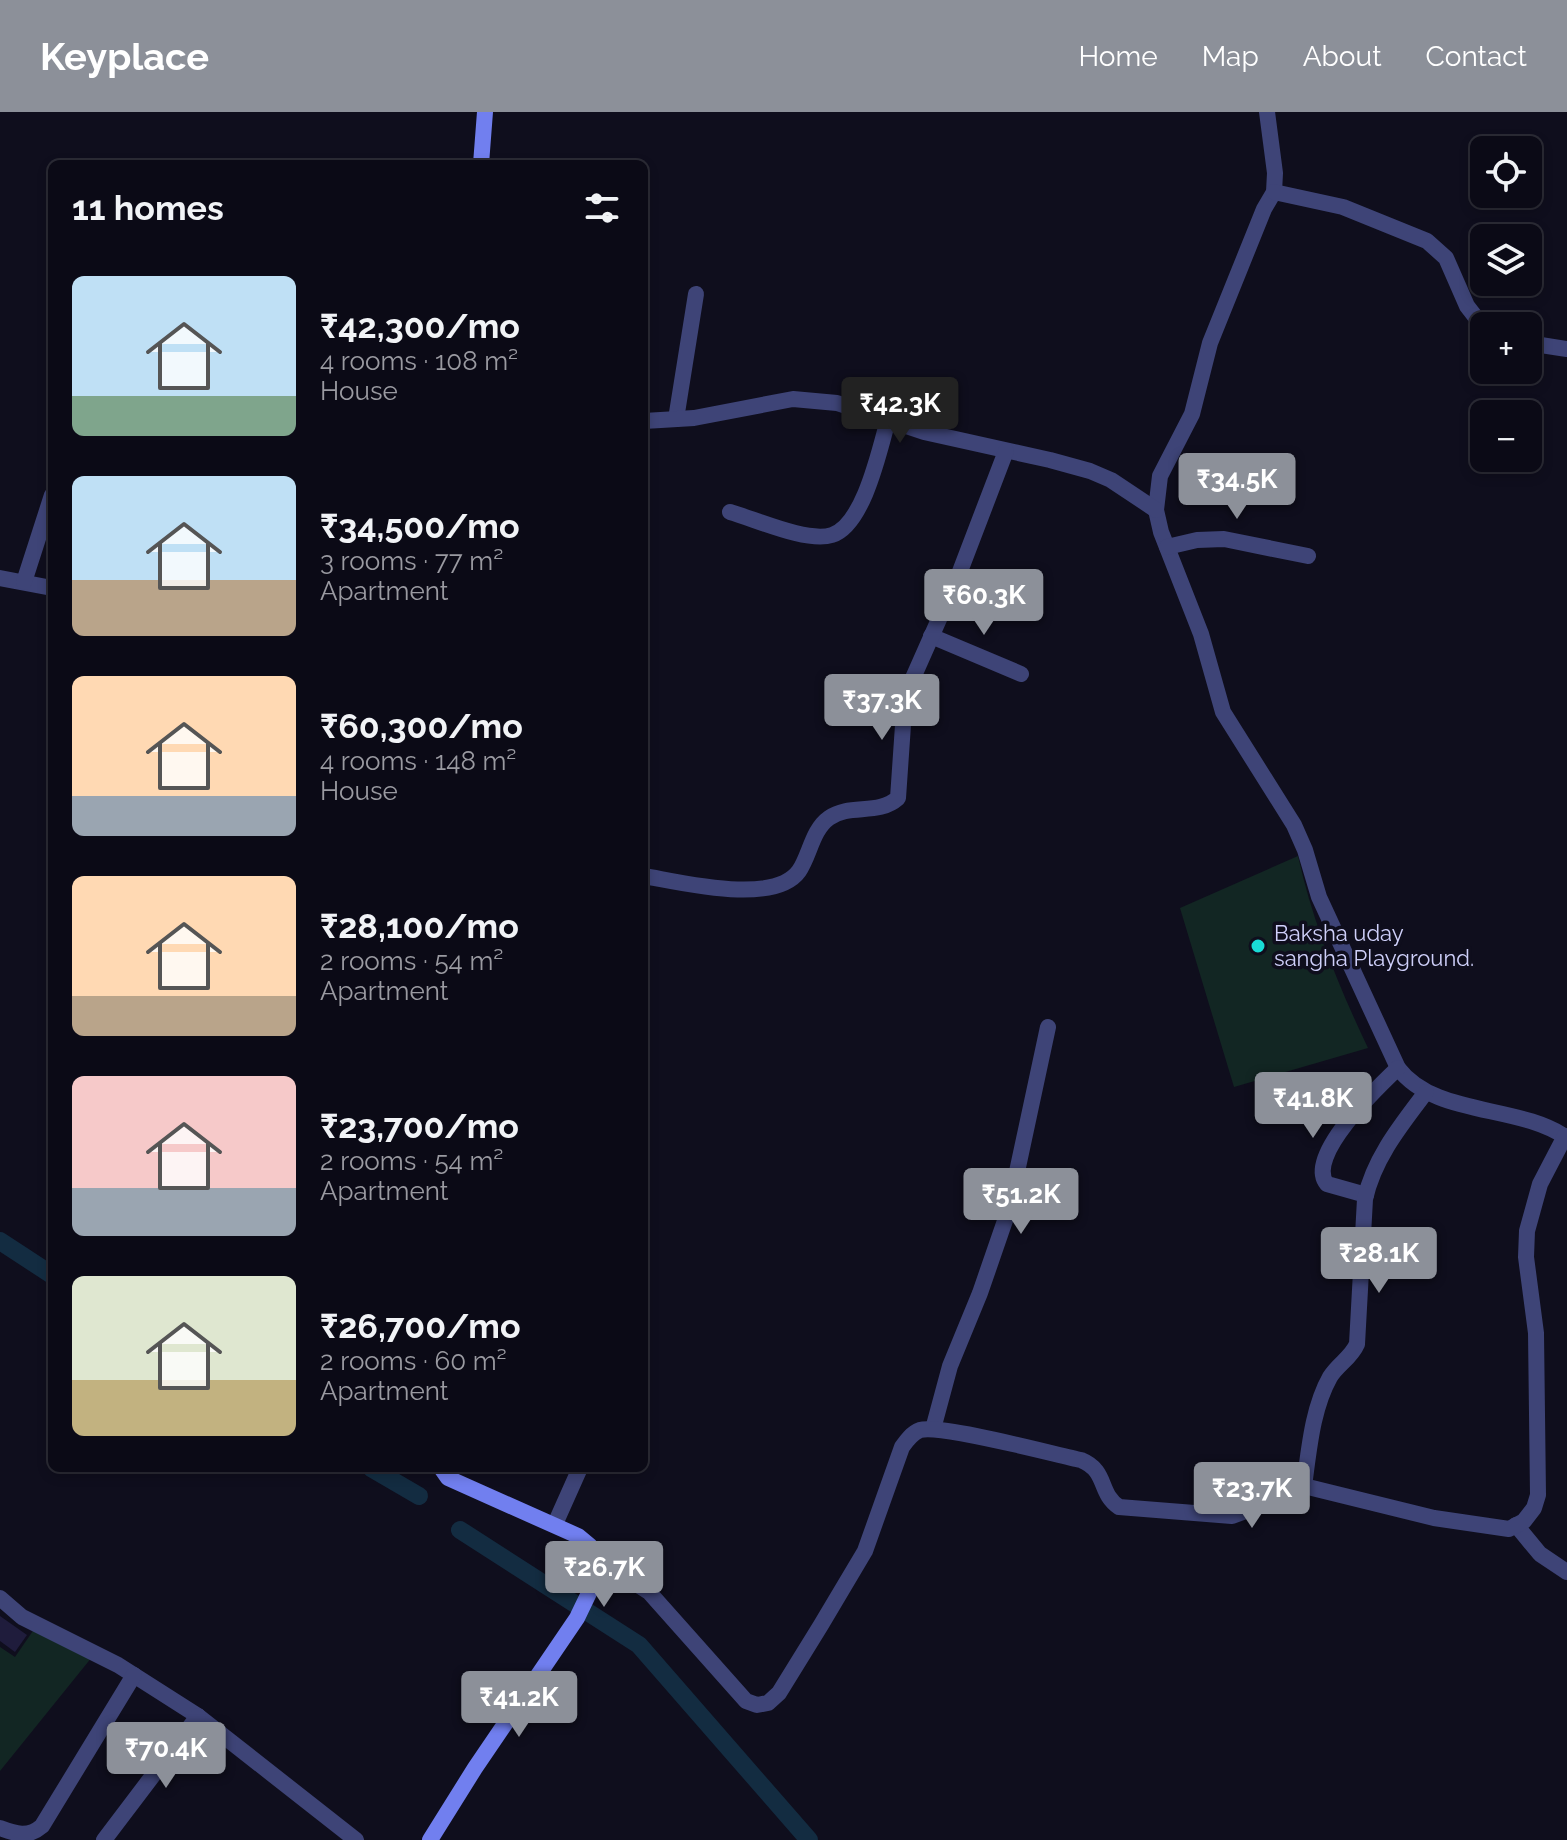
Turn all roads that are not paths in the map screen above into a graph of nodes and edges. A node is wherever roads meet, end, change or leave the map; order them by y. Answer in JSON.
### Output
{"nodes":[{"id":1,"x":485,"y":112,"type":"edge"},
{"id":2,"x":1267,"y":112,"type":"edge"},
{"id":3,"x":481,"y":160,"type":"edge"},
{"id":4,"x":1274,"y":192,"type":"junction"},
{"id":5,"x":696,"y":294,"type":"dead end"},
{"id":6,"x":1472,"y":312,"type":"edge"},
{"id":7,"x":1542,"y":345,"type":"edge"},
{"id":8,"x":1567,"y":349,"type":"edge"},
{"id":9,"x":676,"y":419,"type":"junction"},
{"id":10,"x":888,"y":420,"type":"junction"},
{"id":11,"x":648,"y":421,"type":"edge"},
{"id":12,"x":1006,"y":451,"type":"junction"},
{"id":13,"x":48,"y":507,"type":"edge"},
{"id":14,"x":1156,"y":510,"type":"junction"},
{"id":15,"x":730,"y":512,"type":"dead end"},
{"id":16,"x":1167,"y":547,"type":"junction"},
{"id":17,"x":1308,"y":556,"type":"dead end"},
{"id":18,"x":0,"y":578,"type":"edge"},
{"id":19,"x":24,"y":582,"type":"junction"},
{"id":20,"x":48,"y":587,"type":"edge"},
{"id":21,"x":931,"y":636,"type":"junction"},
{"id":22,"x":1021,"y":674,"type":"dead end"},
{"id":23,"x":648,"y":877,"type":"edge"},
{"id":24,"x":1048,"y":1027,"type":"dead end"},
{"id":25,"x":1398,"y":1068,"type":"junction"},
{"id":26,"x":1426,"y":1092,"type":"junction"},
{"id":27,"x":1566,"y":1137,"type":"edge"},
{"id":28,"x":1366,"y":1195,"type":"junction"},
{"id":29,"x":933,"y":1429,"type":"junction"},
{"id":30,"x":444,"y":1472,"type":"edge"},
{"id":31,"x":578,"y":1472,"type":"edge"},
{"id":32,"x":1304,"y":1486,"type":"junction"},
{"id":33,"x":555,"y":1524,"type":"junction"},
{"id":34,"x":1516,"y":1525,"type":"junction"},
{"id":35,"x":1567,"y":1572,"type":"edge"},
{"id":36,"x":598,"y":1575,"type":"junction"},
{"id":37,"x":0,"y":1598,"type":"edge"},
{"id":38,"x":134,"y":1675,"type":"junction"},
{"id":39,"x":198,"y":1716,"type":"junction"},
{"id":40,"x":0,"y":1828,"type":"edge"},
{"id":41,"x":104,"y":1840,"type":"edge"},
{"id":42,"x":356,"y":1840,"type":"edge"},
{"id":43,"x":430,"y":1840,"type":"edge"}],
"edges":[{"from":1,"to":3,"type":"street"},
{"from":2,"to":4,"type":"street"},
{"from":4,"to":6,"type":"street"},
{"from":4,"to":14,"type":"street"},
{"from":5,"to":9,"type":"street"},
{"from":7,"to":8,"type":"street"},
{"from":9,"to":10,"type":"street"},
{"from":9,"to":11,"type":"street"},
{"from":10,"to":12,"type":"street"},
{"from":10,"to":15,"type":"street"},
{"from":12,"to":14,"type":"street"},
{"from":12,"to":21,"type":"street"},
{"from":13,"to":19,"type":"street"},
{"from":14,"to":16,"type":"street"},
{"from":16,"to":17,"type":"street"},
{"from":16,"to":25,"type":"street"},
{"from":18,"to":19,"type":"street"},
{"from":19,"to":20,"type":"street"},
{"from":21,"to":22,"type":"street"},
{"from":21,"to":23,"type":"street"},
{"from":24,"to":29,"type":"street"},
{"from":25,"to":26,"type":"street"},
{"from":25,"to":28,"type":"street"},
{"from":26,"to":27,"type":"street"},
{"from":26,"to":28,"type":"street"},
{"from":27,"to":34,"type":"street"},
{"from":28,"to":32,"type":"street"},
{"from":29,"to":32,"type":"street"},
{"from":29,"to":36,"type":"street"},
{"from":30,"to":33,"type":"street"},
{"from":31,"to":33,"type":"street"},
{"from":32,"to":34,"type":"street"},
{"from":33,"to":36,"type":"street"},
{"from":34,"to":35,"type":"street"},
{"from":36,"to":43,"type":"street"},
{"from":37,"to":38,"type":"street"},
{"from":38,"to":39,"type":"street"},
{"from":38,"to":40,"type":"street"},
{"from":39,"to":41,"type":"street"},
{"from":39,"to":42,"type":"street"}]}
